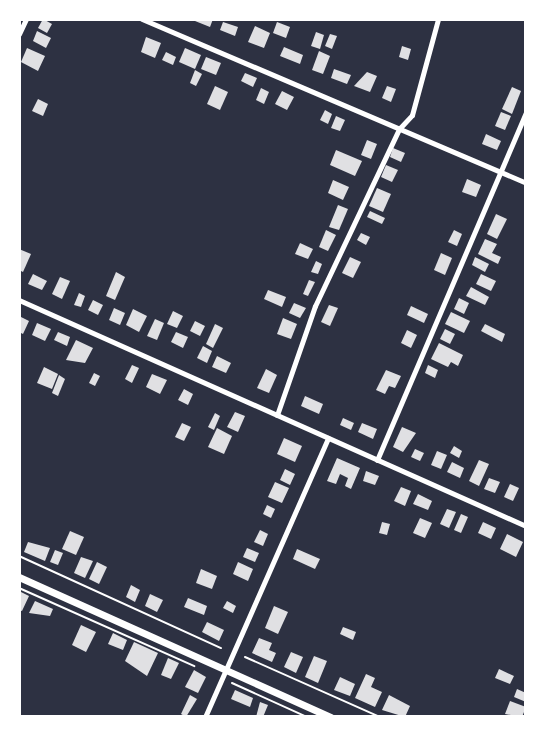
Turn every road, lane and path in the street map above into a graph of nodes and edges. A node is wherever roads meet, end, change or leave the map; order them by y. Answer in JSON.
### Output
{"nodes":[{"id":1,"x":26,"y":19,"type":"edge"},
{"id":2,"x":142,"y":19,"type":"edge"},
{"id":3,"x":438,"y":19,"type":"edge"},
{"id":4,"x":19,"y":33,"type":"edge"},
{"id":5,"x":526,"y":113,"type":"edge"},
{"id":6,"x":399,"y":128,"type":"junction"},
{"id":7,"x":501,"y":172,"type":"junction"},
{"id":8,"x":526,"y":183,"type":"edge"},
{"id":9,"x":19,"y":300,"type":"edge"},
{"id":10,"x":277,"y":415,"type":"junction"},
{"id":11,"x":328,"y":438,"type":"junction"},
{"id":12,"x":377,"y":460,"type":"junction"},
{"id":13,"x":526,"y":526,"type":"edge"},
{"id":14,"x":19,"y":556,"type":"edge"},
{"id":15,"x":19,"y":577,"type":"edge"},
{"id":16,"x":19,"y":588,"type":"edge"},
{"id":17,"x":221,"y":648,"type":"dead end"},
{"id":18,"x":245,"y":657,"type":"dead end"},
{"id":19,"x":198,"y":668,"type":"dead end"},
{"id":20,"x":226,"y":670,"type":"junction"},
{"id":21,"x":232,"y":683,"type":"dead end"},
{"id":22,"x":205,"y":717,"type":"edge"},
{"id":23,"x":307,"y":717,"type":"edge"},
{"id":24,"x":331,"y":717,"type":"edge"},
{"id":25,"x":380,"y":717,"type":"edge"}],
"edges":[{"from":1,"to":4,"type":"street"},
{"from":2,"to":6,"type":"street"},
{"from":3,"to":6,"type":"street"},
{"from":5,"to":7,"type":"street"},
{"from":6,"to":7,"type":"street"},
{"from":6,"to":10,"type":"street"},
{"from":7,"to":8,"type":"street"},
{"from":7,"to":12,"type":"street"},
{"from":9,"to":10,"type":"street"},
{"from":10,"to":11,"type":"street"},
{"from":11,"to":12,"type":"street"},
{"from":11,"to":20,"type":"street"},
{"from":12,"to":13,"type":"street"},
{"from":14,"to":17,"type":"path"},
{"from":15,"to":20,"type":"street"},
{"from":16,"to":19,"type":"path"},
{"from":18,"to":25,"type":"path"},
{"from":20,"to":22,"type":"street"},
{"from":20,"to":24,"type":"street"},
{"from":21,"to":23,"type":"path"}]}
